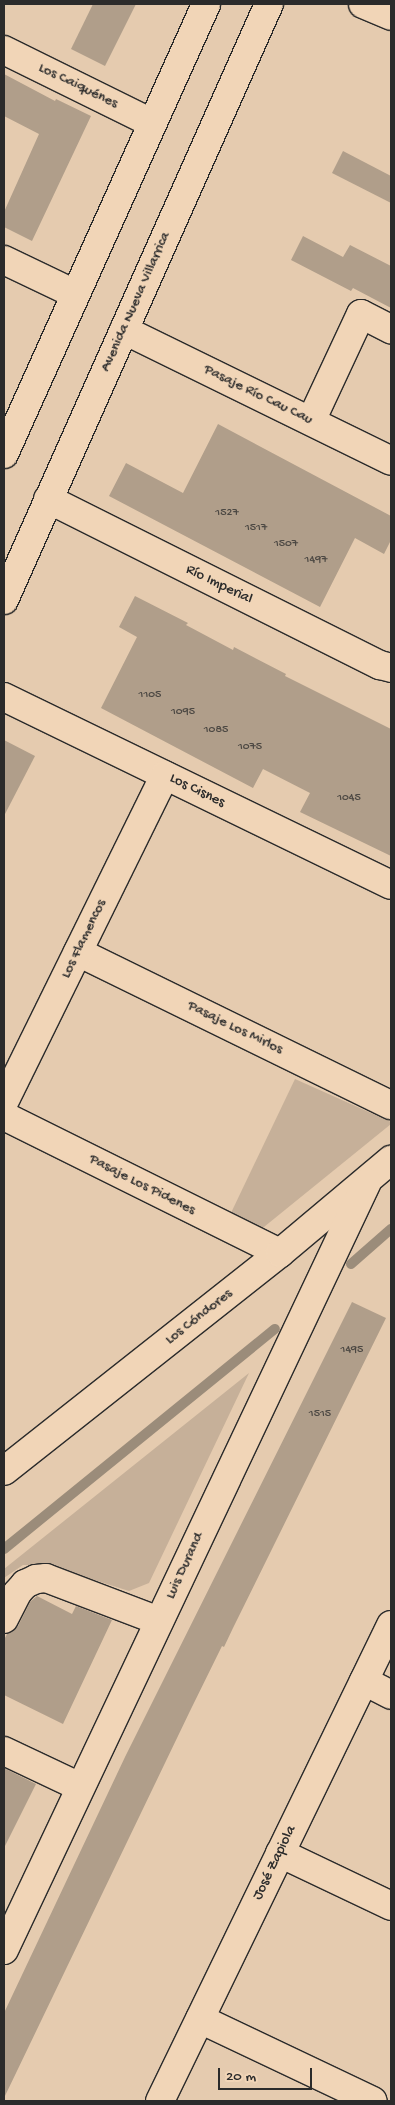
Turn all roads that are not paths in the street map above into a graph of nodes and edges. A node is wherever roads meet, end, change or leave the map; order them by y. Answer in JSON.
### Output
{"nodes":[{"id":1,"x":206,"y":4,"type":"edge"},
{"id":2,"x":269,"y":4,"type":"edge"},
{"id":3,"x":363,"y":4,"type":"edge"},
{"id":4,"x":391,"y":16,"type":"edge"},
{"id":5,"x":4,"y":50,"type":"edge"},
{"id":6,"x":152,"y":123,"type":"junction"},
{"id":7,"x":4,"y":260,"type":"edge"},
{"id":8,"x":75,"y":294,"type":"junction"},
{"id":9,"x":391,"y":329,"type":"edge"},
{"id":10,"x":124,"y":330,"type":"junction"},
{"id":11,"x":310,"y":420,"type":"junction"},
{"id":12,"x":4,"y":454,"type":"edge"},
{"id":13,"x":391,"y":461,"type":"edge"},
{"id":14,"x":48,"y":499,"type":"junction"},
{"id":15,"x":4,"y":600,"type":"edge"},
{"id":16,"x":391,"y":668,"type":"edge"},
{"id":17,"x":4,"y":697,"type":"edge"},
{"id":18,"x":165,"y":776,"type":"junction"},
{"id":19,"x":391,"y":885,"type":"edge"},
{"id":20,"x":78,"y":952,"type":"junction"},
{"id":21,"x":4,"y":1102,"type":"edge"},
{"id":22,"x":391,"y":1105,"type":"edge"},
{"id":23,"x":4,"y":1116,"type":"edge"},
{"id":24,"x":391,"y":1160,"type":"edge"},
{"id":25,"x":367,"y":1182,"type":"junction"},
{"id":26,"x":280,"y":1254,"type":"junction"},
{"id":27,"x":4,"y":1471,"type":"edge"},
{"id":28,"x":4,"y":1620,"type":"edge"},
{"id":29,"x":159,"y":1621,"type":"junction"},
{"id":30,"x":391,"y":1625,"type":"edge"},
{"id":31,"x":364,"y":1681,"type":"junction"},
{"id":32,"x":391,"y":1695,"type":"edge"},
{"id":33,"x":4,"y":1751,"type":"edge"},
{"id":34,"x":80,"y":1787,"type":"junction"},
{"id":35,"x":280,"y":1853,"type":"junction"},
{"id":36,"x":391,"y":1906,"type":"edge"},
{"id":37,"x":4,"y":1948,"type":"edge"},
{"id":38,"x":200,"y":2019,"type":"junction"},
{"id":39,"x":160,"y":2101,"type":"edge"},
{"id":40,"x":373,"y":2101,"type":"edge"}],
"edges":[{"from":1,"to":6,"type":"street"},
{"from":2,"to":10,"type":"street","name":"Avenida Nueva Villarrica"},
{"from":3,"to":4,"type":"street"},
{"from":5,"to":6,"type":"street","name":"Los Caiquénes"},
{"from":6,"to":8,"type":"street"},
{"from":7,"to":8,"type":"street"},
{"from":8,"to":12,"type":"street"},
{"from":9,"to":11,"type":"street"},
{"from":10,"to":11,"type":"street","name":"Pasaje Río Cau Cau"},
{"from":10,"to":14,"type":"street","name":"Avenida Nueva Villarrica"},
{"from":11,"to":13,"type":"street","name":"Pasaje Río Cau Cau"},
{"from":14,"to":15,"type":"street","name":"Avenida Nueva Villarrica"},
{"from":14,"to":16,"type":"street","name":"Río Imperial"},
{"from":17,"to":18,"type":"street","name":"Los Cisnes"},
{"from":18,"to":19,"type":"street","name":"Los Cisnes"},
{"from":18,"to":20,"type":"street","name":"Los Flamencos"},
{"from":20,"to":21,"type":"street","name":"Los Flamencos"},
{"from":20,"to":22,"type":"street","name":"Pasaje Los Mirlos"},
{"from":23,"to":26,"type":"street","name":"Pasaje Los Pidenes"},
{"from":24,"to":25,"type":"street","name":"Los Cóndores"},
{"from":25,"to":26,"type":"street","name":"Los Cóndores"},
{"from":25,"to":29,"type":"street","name":"Luis Durand"},
{"from":26,"to":27,"type":"street","name":"Los Cóndores"},
{"from":28,"to":29,"type":"street"},
{"from":29,"to":34,"type":"street","name":"Luis Durand"},
{"from":30,"to":31,"type":"street","name":"José Zapiola"},
{"from":31,"to":32,"type":"street"},
{"from":31,"to":35,"type":"street","name":"José Zapiola"},
{"from":33,"to":34,"type":"street"},
{"from":34,"to":37,"type":"street","name":"Luis Durand"},
{"from":35,"to":36,"type":"street"},
{"from":35,"to":38,"type":"street","name":"José Zapiola"},
{"from":38,"to":39,"type":"street","name":"José Zapiola"},
{"from":38,"to":40,"type":"street"}]}
